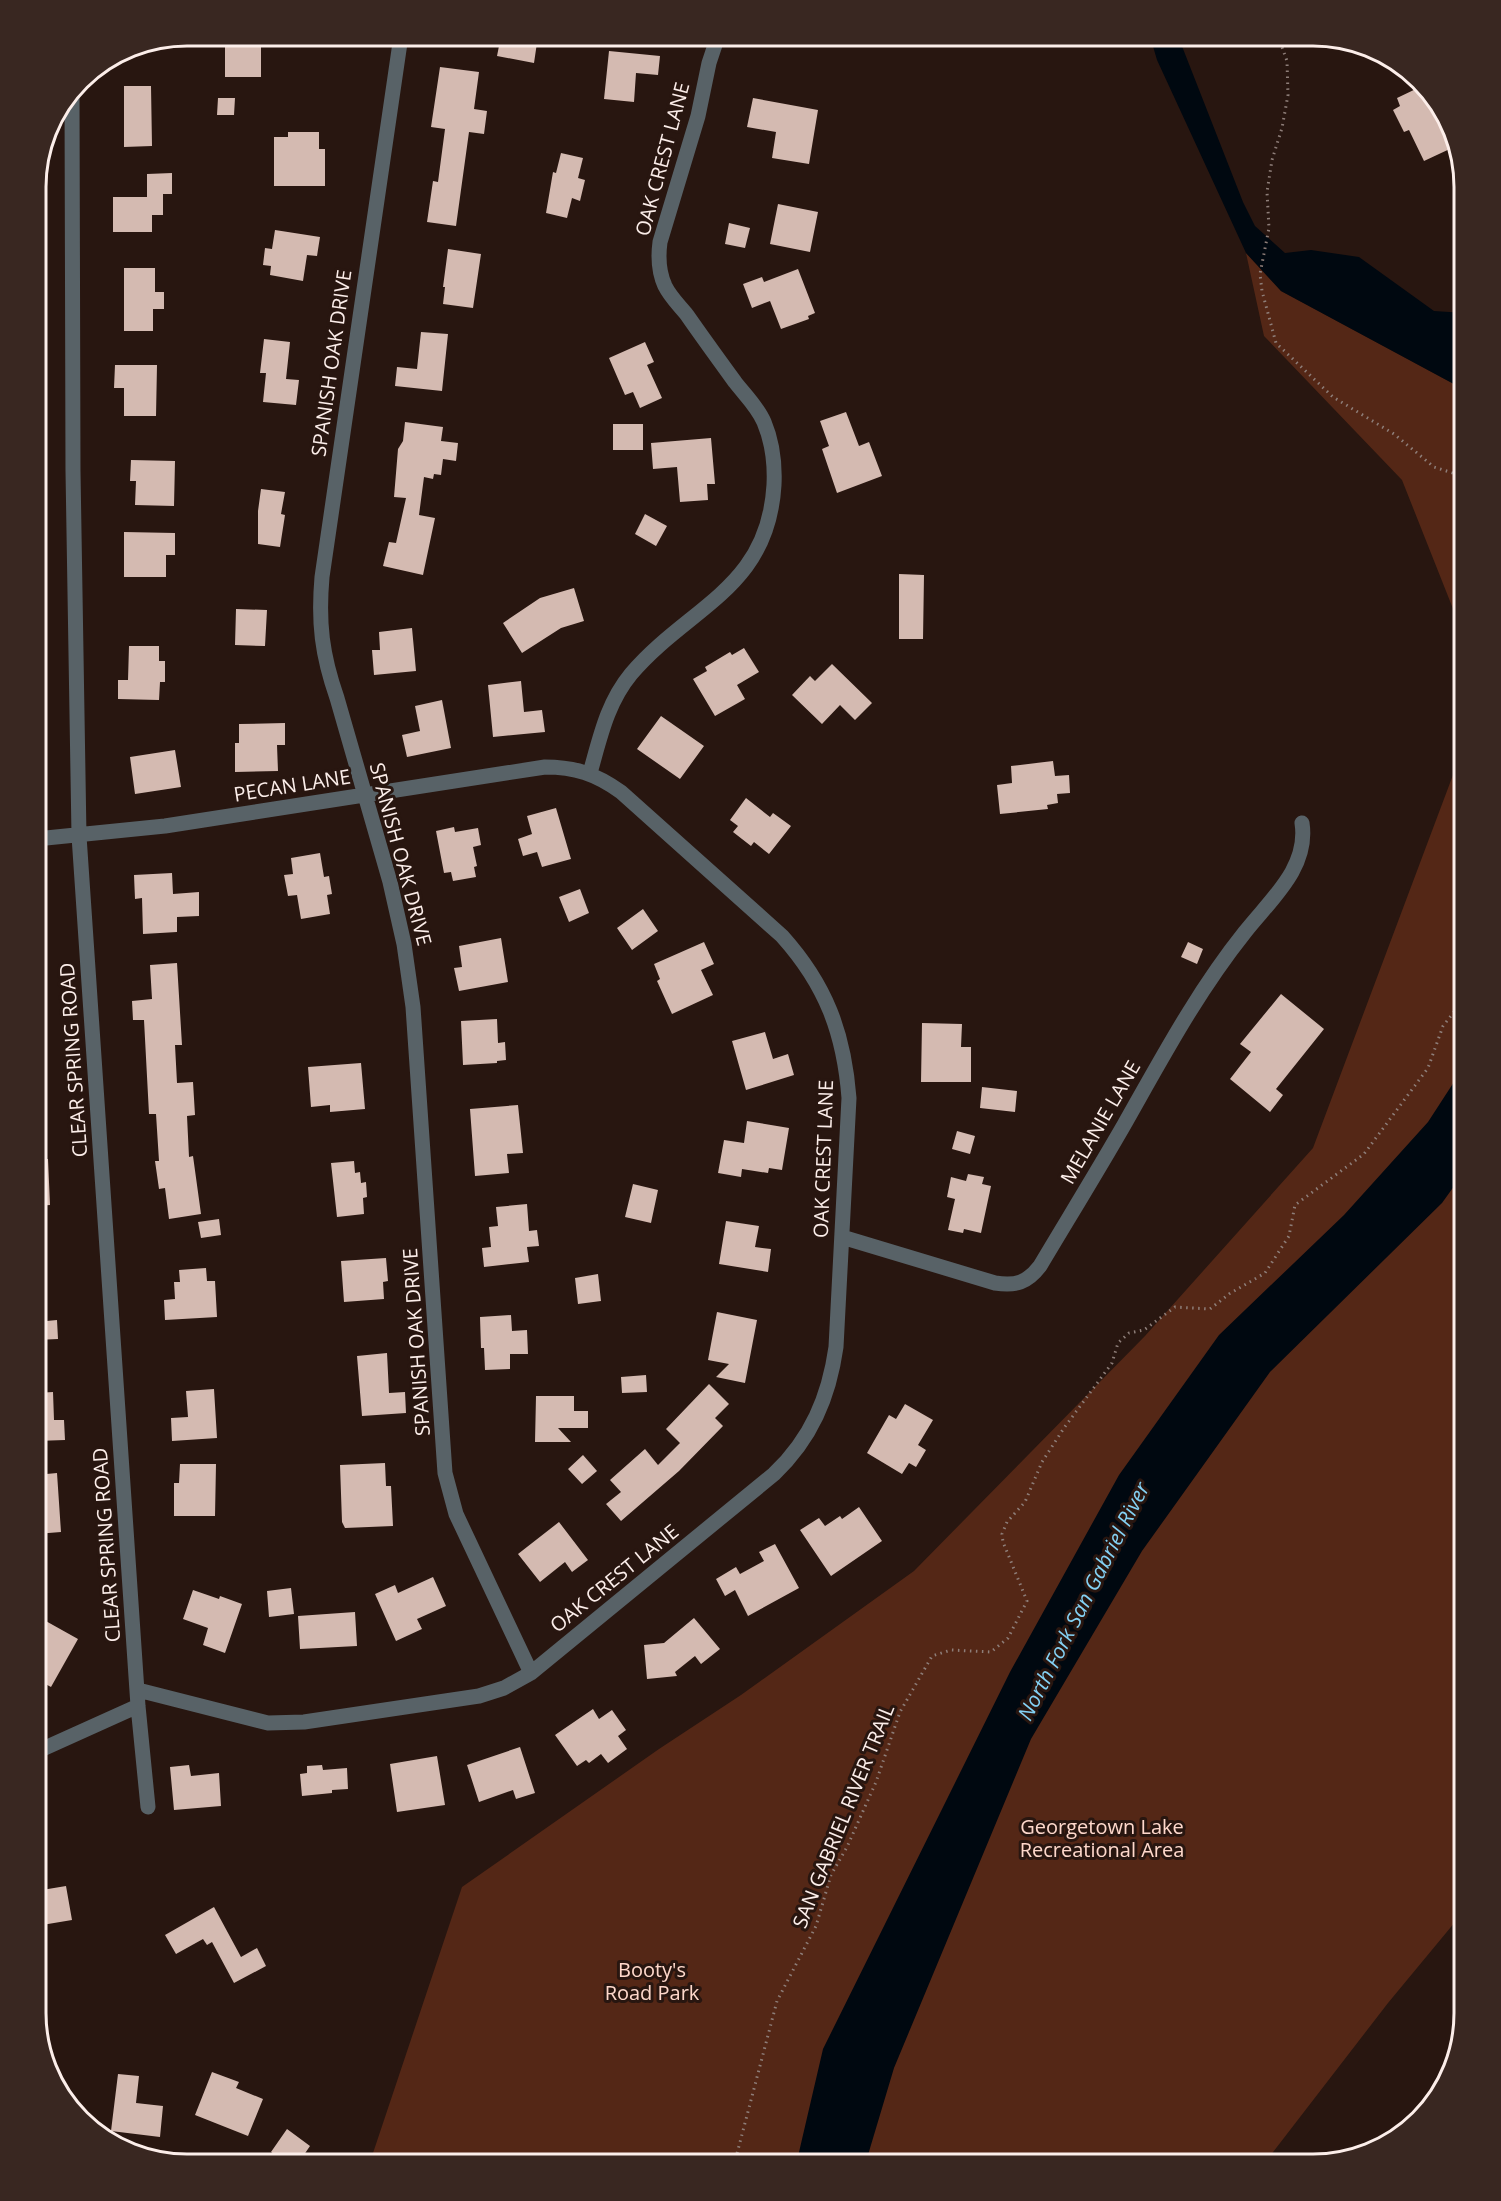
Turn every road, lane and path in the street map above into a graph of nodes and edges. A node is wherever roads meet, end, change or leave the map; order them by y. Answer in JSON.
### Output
{"nodes":[{"id":1,"x":400,"y":46,"type":"edge"},
{"id":2,"x":715,"y":46,"type":"edge"},
{"id":3,"x":1282,"y":47,"type":"edge"},
{"id":4,"x":72,"y":106,"type":"edge"},
{"id":5,"x":1454,"y":473,"type":"edge"},
{"id":6,"x":590,"y":773,"type":"junction"},
{"id":7,"x":364,"y":795,"type":"junction"},
{"id":8,"x":1302,"y":823,"type":"dead end"},
{"id":9,"x":79,"y":836,"type":"junction"},
{"id":10,"x":47,"y":838,"type":"edge"},
{"id":11,"x":1454,"y":1012,"type":"edge"},
{"id":12,"x":842,"y":1238,"type":"junction"},
{"id":13,"x":531,"y":1673,"type":"junction"},
{"id":14,"x":138,"y":1698,"type":"junction"},
{"id":15,"x":46,"y":1747,"type":"edge"},
{"id":16,"x":148,"y":1808,"type":"dead end"},
{"id":17,"x":737,"y":2154,"type":"edge"}],
"edges":[{"from":1,"to":7,"type":"street","name":"SPANISH OAK DRIVE"},
{"from":2,"to":6,"type":"street","name":"OAK CREST LANE"},
{"from":3,"to":5,"type":"path"},
{"from":4,"to":9,"type":"street","name":"CLEAR SPRING ROAD"},
{"from":6,"to":7,"type":"street","name":"PECAN LANE"},
{"from":6,"to":12,"type":"street","name":"OAK CREST LANE"},
{"from":7,"to":9,"type":"street","name":"PECAN LANE"},
{"from":7,"to":13,"type":"street","name":"SPANISH OAK DRIVE"},
{"from":8,"to":12,"type":"street","name":"MELANIE LANE"},
{"from":9,"to":10,"type":"street","name":"PECAN LANE"},
{"from":9,"to":14,"type":"street","name":"CLEAR SPRING ROAD"},
{"from":11,"to":17,"type":"path","name":"SAN GABRIEL RIVER TRAIL"},
{"from":12,"to":13,"type":"street","name":"OAK CREST LANE"},
{"from":13,"to":14,"type":"street","name":"OAK CREST LANE"},
{"from":14,"to":15,"type":"street"},
{"from":14,"to":16,"type":"street","name":"CLEAR SPRING ROAD"}]}
